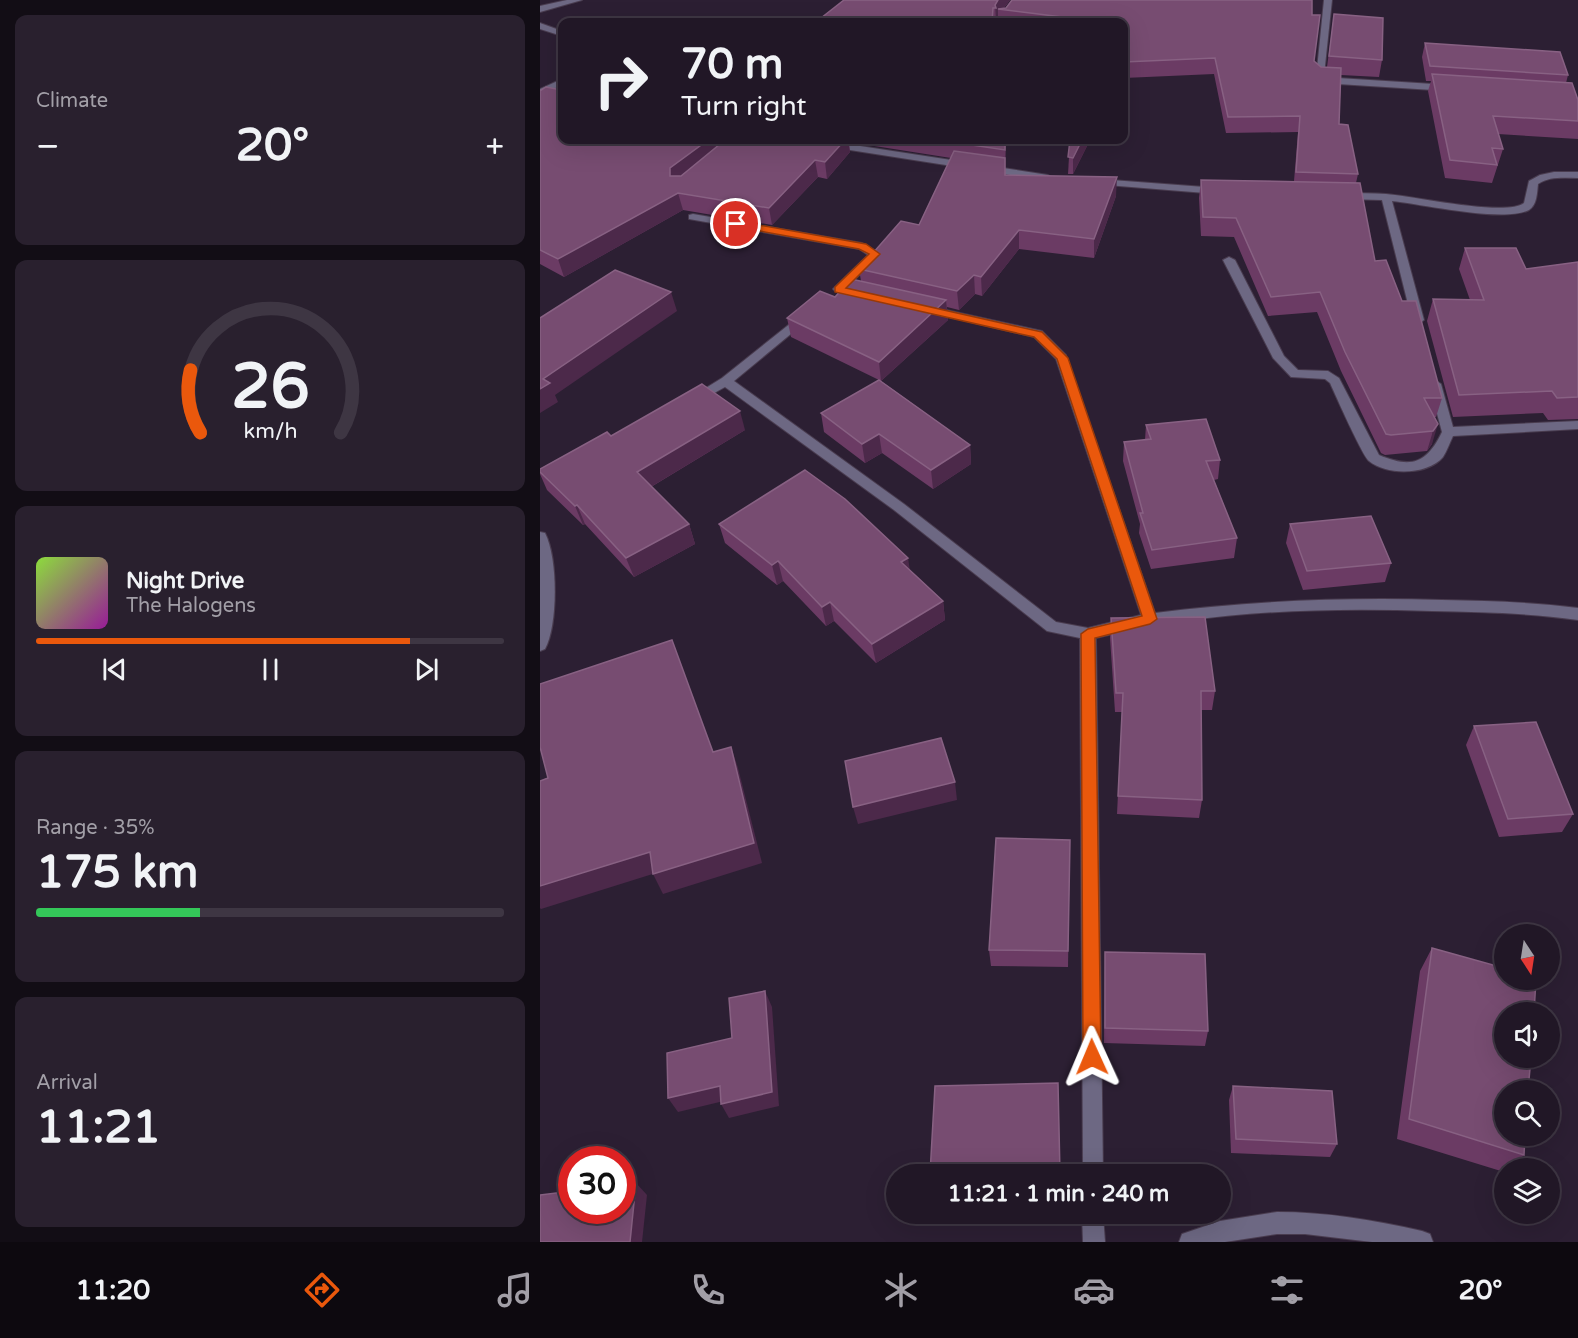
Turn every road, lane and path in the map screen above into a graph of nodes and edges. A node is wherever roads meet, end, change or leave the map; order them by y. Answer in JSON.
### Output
{"nodes":[{"id":1,"x":578,"y":0,"type":"edge"},
{"id":2,"x":1328,"y":0,"type":"edge"},
{"id":3,"x":540,"y":9,"type":"edge"},
{"id":4,"x":540,"y":26,"type":"edge"},
{"id":5,"x":558,"y":33,"type":"edge"},
{"id":6,"x":558,"y":84,"type":"edge"},
{"id":7,"x":1454,"y":88,"type":"edge"},
{"id":8,"x":540,"y":92,"type":"edge"},
{"id":9,"x":831,"y":144,"type":"edge"},
{"id":10,"x":1578,"y":176,"type":"edge"},
{"id":11,"x":1062,"y":179,"type":"edge"},
{"id":12,"x":1084,"y":181,"type":"edge"},
{"id":13,"x":1232,"y":192,"type":"edge"},
{"id":14,"x":1338,"y":195,"type":"edge"},
{"id":15,"x":1386,"y":197,"type":"junction"},
{"id":16,"x":693,"y":217,"type":"dead end"},
{"id":17,"x":1229,"y":260,"type":"dead end"},
{"id":18,"x":872,"y":297,"type":"edge"},
{"id":19,"x":916,"y":306,"type":"edge"},
{"id":20,"x":812,"y":310,"type":"edge"},
{"id":21,"x":1421,"y":331,"type":"edge"},
{"id":22,"x":1433,"y":376,"type":"edge"},
{"id":23,"x":726,"y":381,"type":"junction"},
{"id":24,"x":684,"y":405,"type":"edge"},
{"id":25,"x":1578,"y":425,"type":"edge"},
{"id":26,"x":1448,"y":432,"type":"junction"},
{"id":27,"x":540,"y":537,"type":"edge"},
{"id":28,"x":1578,"y":614,"type":"edge"},
{"id":29,"x":1150,"y":619,"type":"junction"},
{"id":30,"x":1088,"y":634,"type":"junction"},
{"id":31,"x":540,"y":645,"type":"edge"},
{"id":32,"x":1093,"y":1164,"type":"edge"},
{"id":33,"x":1093,"y":1224,"type":"edge"},
{"id":34,"x":1408,"y":1240,"type":"edge"},
{"id":35,"x":1094,"y":1242,"type":"edge"},
{"id":36,"x":1190,"y":1242,"type":"edge"}],
"edges":[{"from":1,"to":3,"type":"street"},
{"from":2,"to":7,"type":"street"},
{"from":4,"to":5,"type":"street"},
{"from":6,"to":8,"type":"street"},
{"from":9,"to":11,"type":"street"},
{"from":10,"to":15,"type":"street"},
{"from":12,"to":13,"type":"street"},
{"from":14,"to":15,"type":"street"},
{"from":15,"to":21,"type":"street"},
{"from":16,"to":18,"type":"street"},
{"from":17,"to":26,"type":"street"},
{"from":19,"to":29,"type":"street"},
{"from":20,"to":23,"type":"street"},
{"from":22,"to":26,"type":"street"},
{"from":23,"to":24,"type":"street"},
{"from":23,"to":30,"type":"street"},
{"from":25,"to":26,"type":"street"},
{"from":27,"to":31,"type":"street"},
{"from":28,"to":29,"type":"street"},
{"from":29,"to":30,"type":"street"},
{"from":30,"to":32,"type":"street"},
{"from":33,"to":35,"type":"street"},
{"from":34,"to":36,"type":"street"}]}
